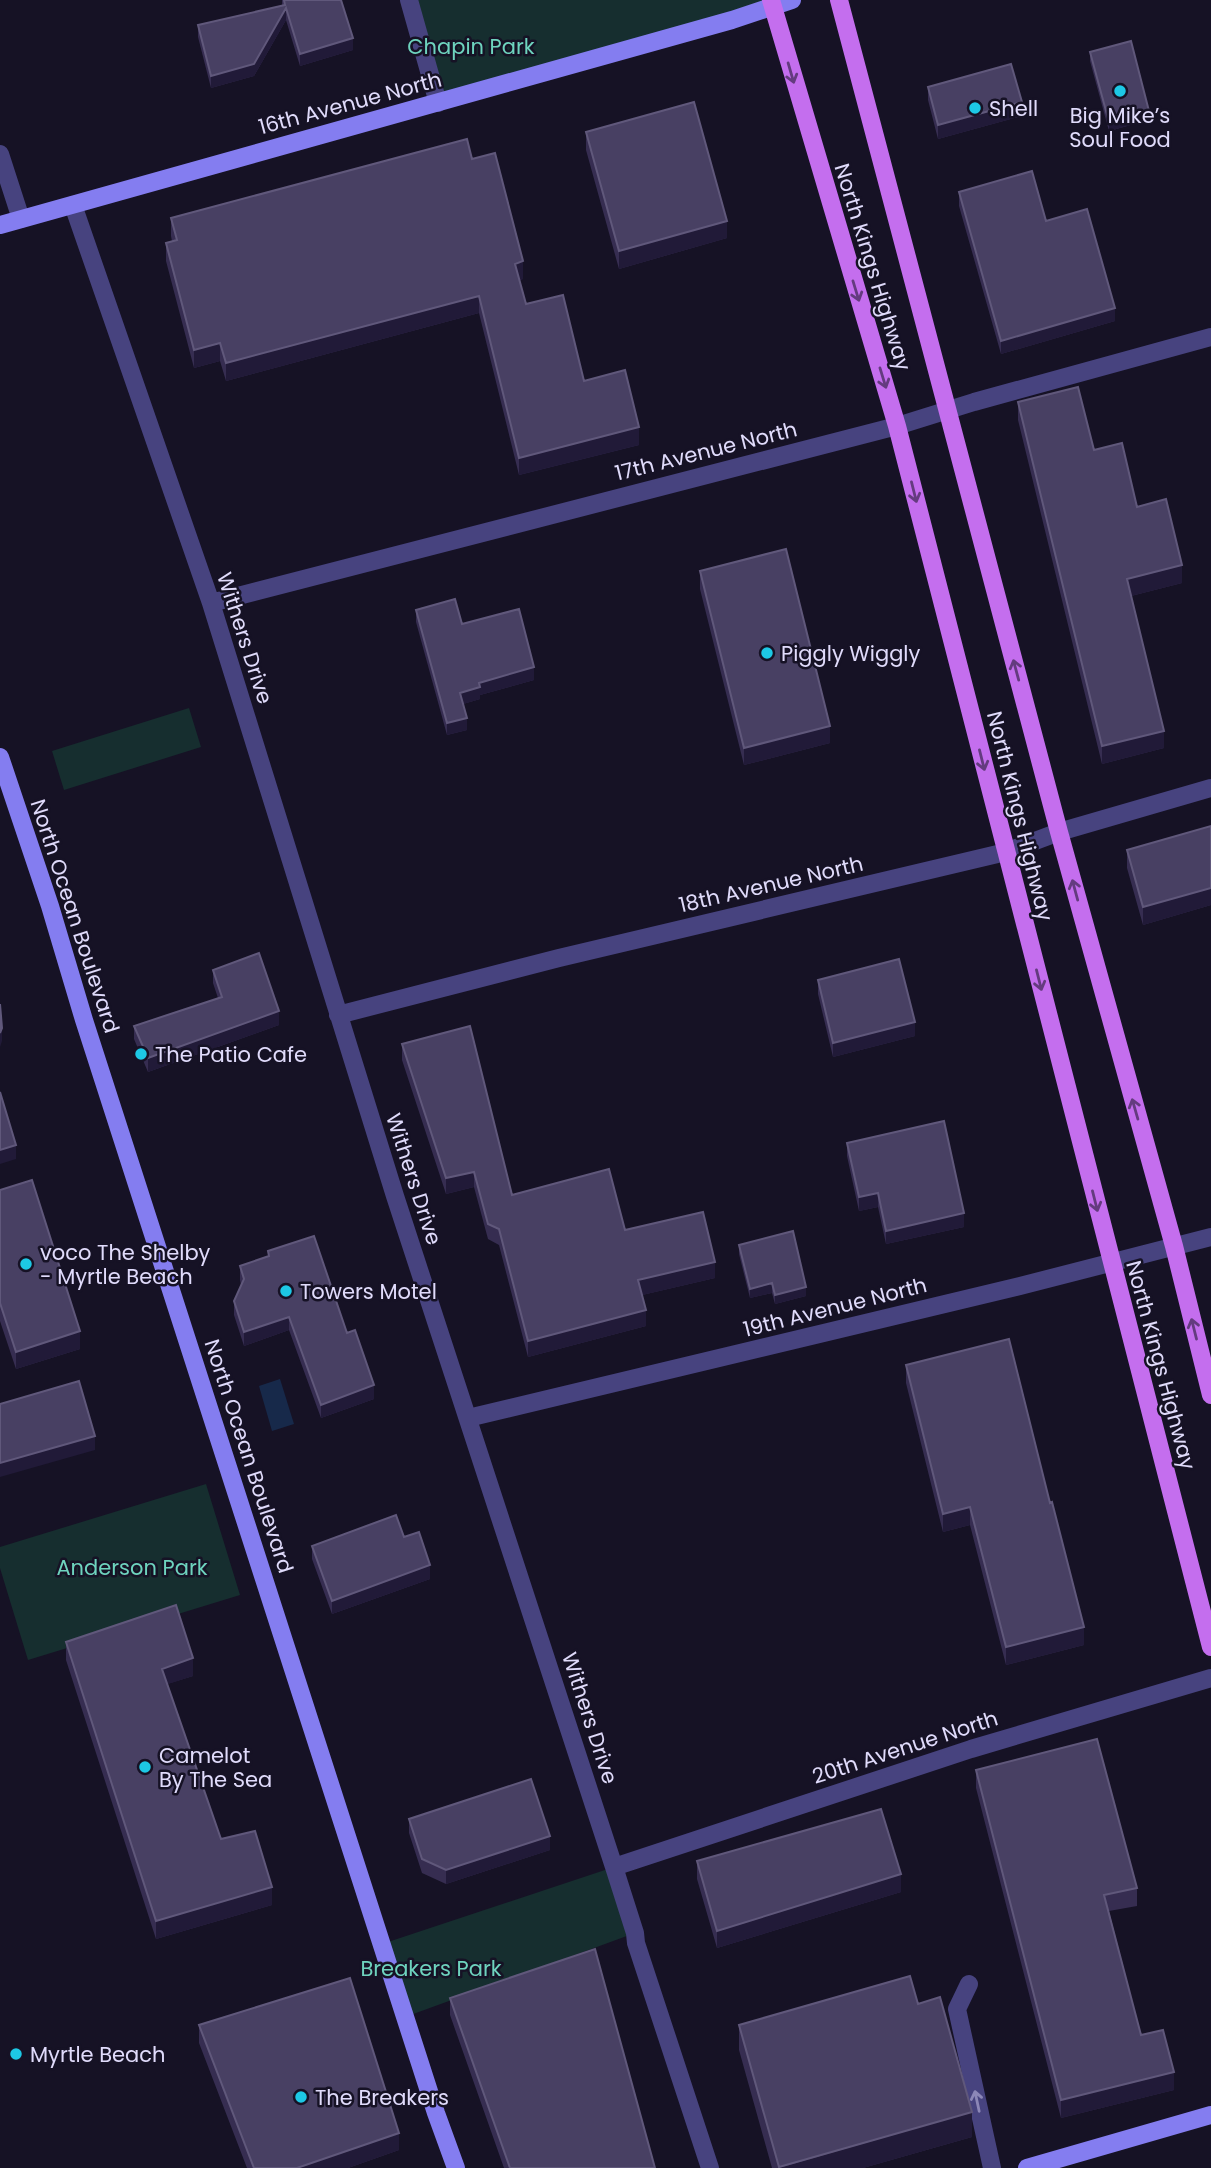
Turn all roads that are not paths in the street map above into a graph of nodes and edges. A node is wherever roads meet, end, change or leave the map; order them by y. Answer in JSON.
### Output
{"nodes":[{"id":1,"x":409,"y":0,"type":"edge"},
{"id":2,"x":792,"y":0,"type":"edge"},
{"id":3,"x":839,"y":0,"type":"edge"},
{"id":4,"x":771,"y":4,"type":"edge"},
{"id":5,"x":438,"y":103,"type":"junction"},
{"id":6,"x":0,"y":154,"type":"edge"},
{"id":7,"x":74,"y":205,"type":"junction"},
{"id":8,"x":20,"y":219,"type":"junction"},
{"id":9,"x":0,"y":225,"type":"edge"},
{"id":10,"x":1211,"y":337,"type":"edge"},
{"id":11,"x":946,"y":410,"type":"junction"},
{"id":12,"x":897,"y":426,"type":"junction"},
{"id":13,"x":211,"y":603,"type":"junction"},
{"id":14,"x":0,"y":757,"type":"edge"},
{"id":15,"x":1211,"y":788,"type":"edge"},
{"id":16,"x":1059,"y":832,"type":"junction"},
{"id":17,"x":1006,"y":852,"type":"junction"},
{"id":18,"x":338,"y":1015,"type":"junction"},
{"id":19,"x":1211,"y":1237,"type":"edge"},
{"id":20,"x":1174,"y":1246,"type":"junction"},
{"id":21,"x":1111,"y":1263,"type":"junction"},
{"id":22,"x":1211,"y":1395,"type":"edge"},
{"id":23,"x":468,"y":1418,"type":"junction"},
{"id":24,"x":1211,"y":1647,"type":"edge"},
{"id":25,"x":1211,"y":1678,"type":"edge"},
{"id":26,"x":614,"y":1867,"type":"junction"},
{"id":27,"x":969,"y":1984,"type":"dead end"},
{"id":28,"x":1211,"y":2115,"type":"edge"},
{"id":29,"x":456,"y":2168,"type":"edge"},
{"id":30,"x":710,"y":2168,"type":"edge"},
{"id":31,"x":992,"y":2168,"type":"edge"},
{"id":32,"x":1027,"y":2168,"type":"edge"}],
"edges":[{"from":1,"to":5,"type":"street"},
{"from":2,"to":4,"type":"main road","name":"16th Avenue North"},
{"from":3,"to":11,"type":"main road","name":"North Kings Highway"},
{"from":4,"to":5,"type":"main road","name":"16th Avenue North"},
{"from":4,"to":12,"type":"main road","name":"North Kings Highway","one_way":true},
{"from":5,"to":7,"type":"main road","name":"16th Avenue North"},
{"from":6,"to":8,"type":"street"},
{"from":7,"to":8,"type":"main road","name":"16th Avenue North"},
{"from":7,"to":13,"type":"street","name":"Withers Drive"},
{"from":8,"to":9,"type":"main road","name":"16th Avenue North"},
{"from":10,"to":11,"type":"street","name":"17th Avenue North"},
{"from":11,"to":12,"type":"street","name":"17th Avenue North"},
{"from":16,"to":11,"type":"main road","name":"North Kings Highway","one_way":true},
{"from":12,"to":13,"type":"street","name":"17th Avenue North"},
{"from":12,"to":17,"type":"main road","name":"North Kings Highway","one_way":true},
{"from":13,"to":18,"type":"street","name":"Withers Drive"},
{"from":14,"to":29,"type":"main road","name":"North Ocean Boulevard"},
{"from":15,"to":16,"type":"street","name":"18th Avenue North"},
{"from":16,"to":17,"type":"street","name":"18th Avenue North"},
{"from":20,"to":16,"type":"main road","name":"North Kings Highway","one_way":true},
{"from":17,"to":18,"type":"street","name":"18th Avenue North"},
{"from":17,"to":21,"type":"main road","name":"North Kings Highway","one_way":true},
{"from":18,"to":23,"type":"street","name":"Withers Drive"},
{"from":19,"to":20,"type":"street","name":"19th Avenue North"},
{"from":20,"to":21,"type":"street","name":"19th Avenue North"},
{"from":22,"to":20,"type":"main road","name":"North Kings Highway","one_way":true},
{"from":21,"to":23,"type":"street","name":"19th Avenue North"},
{"from":21,"to":24,"type":"main road","name":"North Kings Highway"},
{"from":23,"to":26,"type":"street","name":"Withers Drive"},
{"from":25,"to":26,"type":"street","name":"20th Avenue North"},
{"from":26,"to":30,"type":"street","name":"Withers Drive"},
{"from":31,"to":27,"type":"street","one_way":true},
{"from":28,"to":32,"type":"main road"}]}
